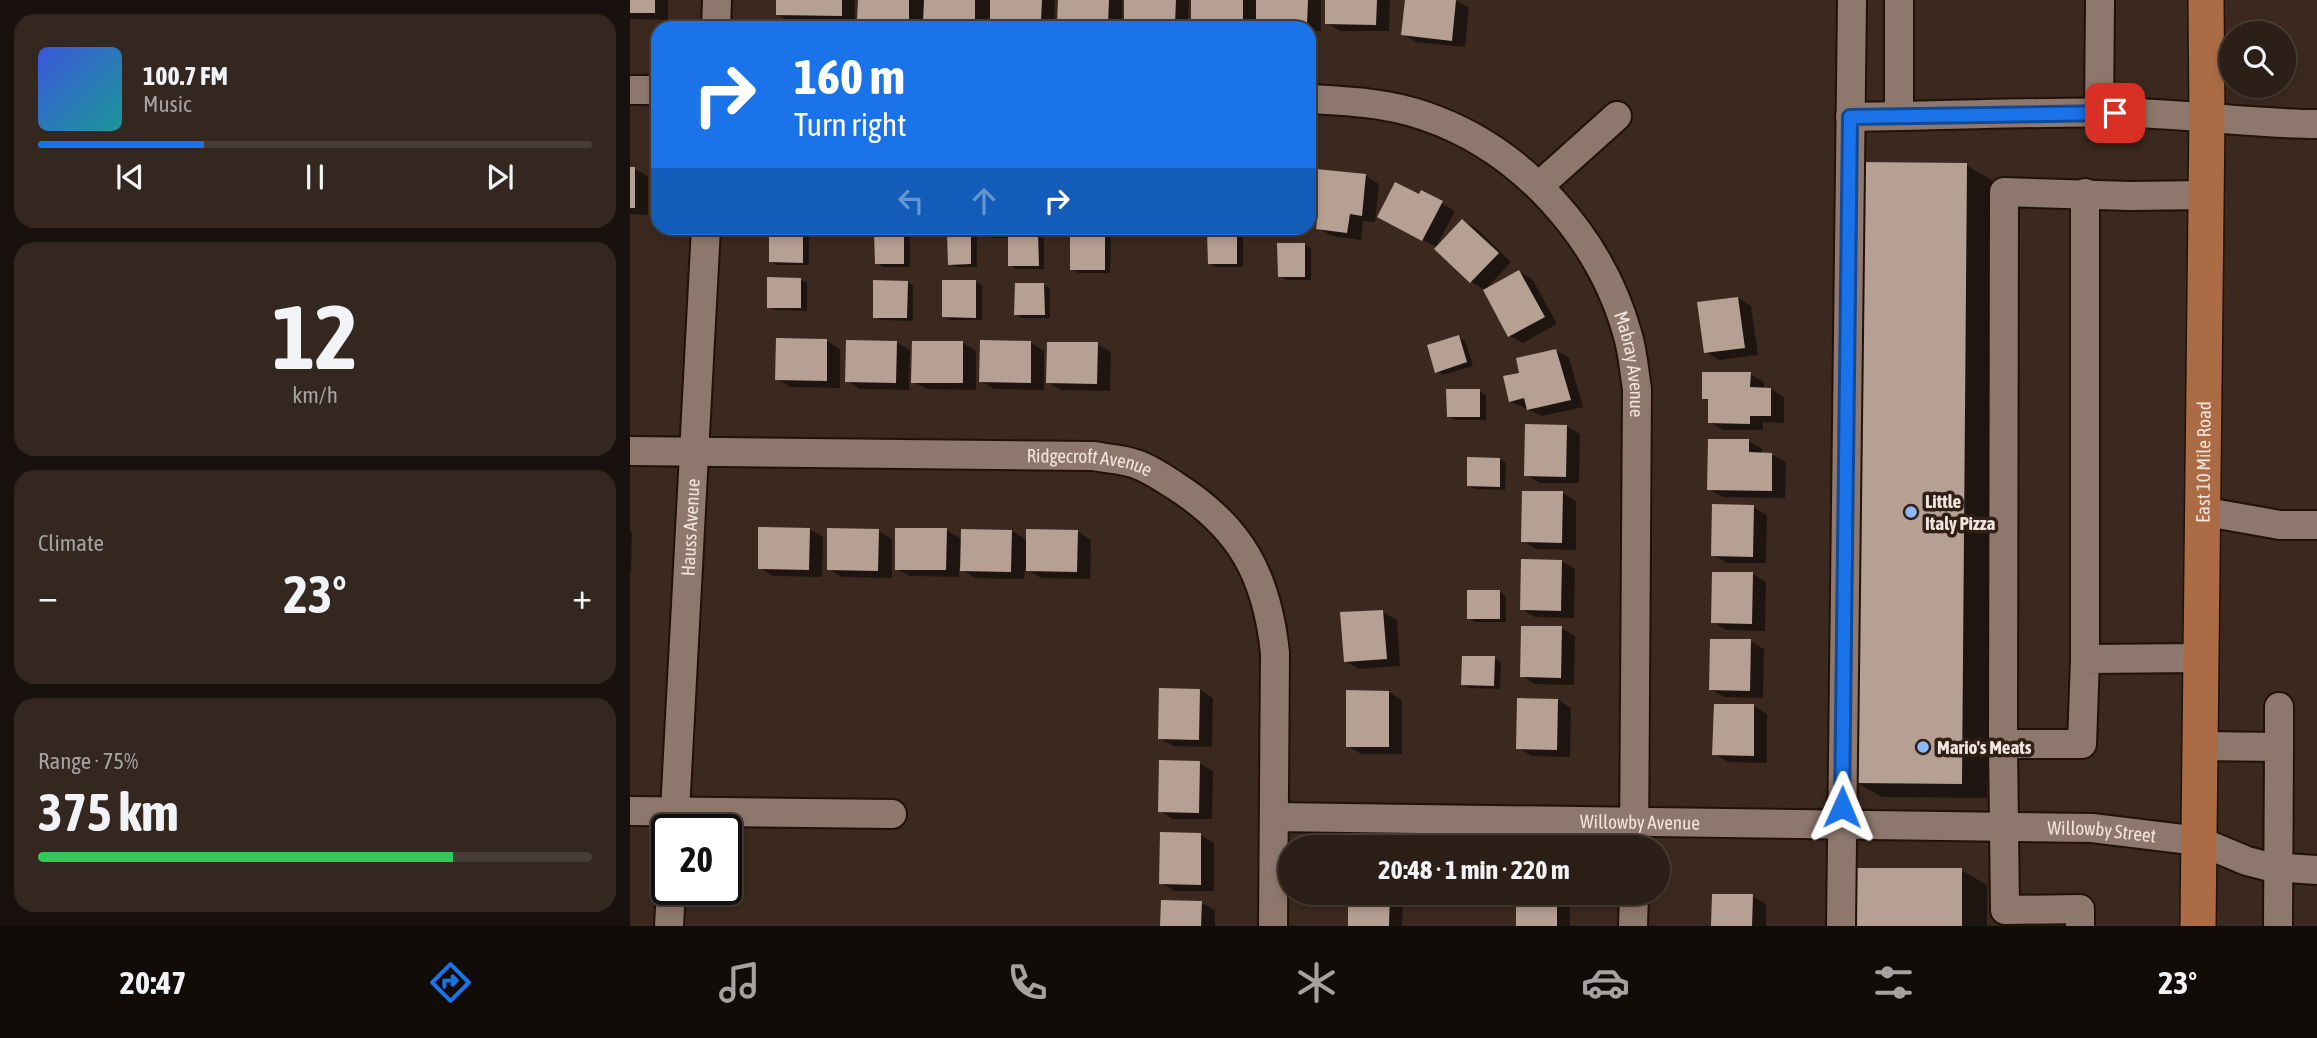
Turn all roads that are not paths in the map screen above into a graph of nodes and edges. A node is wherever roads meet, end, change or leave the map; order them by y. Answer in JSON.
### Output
{"nodes":[{"id":1,"x":717,"y":0,"type":"edge"},
{"id":2,"x":1852,"y":0,"type":"edge"},
{"id":3,"x":1899,"y":0,"type":"edge"},
{"id":4,"x":2100,"y":0,"type":"edge"},
{"id":5,"x":2206,"y":0,"type":"edge"},
{"id":6,"x":716,"y":21,"type":"edge"},
{"id":7,"x":630,"y":90,"type":"edge"},
{"id":8,"x":651,"y":90,"type":"edge"},
{"id":9,"x":1316,"y":99,"type":"edge"},
{"id":10,"x":2099,"y":114,"type":"junction"},
{"id":11,"x":1617,"y":116,"type":"dead end"},
{"id":12,"x":1899,"y":116,"type":"junction"},
{"id":13,"x":2207,"y":116,"type":"junction"},
{"id":14,"x":1850,"y":117,"type":"junction"},
{"id":15,"x":2317,"y":124,"type":"edge"},
{"id":16,"x":1539,"y":186,"type":"junction"},
{"id":17,"x":2085,"y":193,"type":"junction"},
{"id":18,"x":2204,"y":195,"type":"junction"},
{"id":19,"x":706,"y":235,"type":"edge"},
{"id":20,"x":630,"y":451,"type":"edge"},
{"id":21,"x":692,"y":452,"type":"junction"},
{"id":22,"x":2201,"y":511,"type":"junction"},
{"id":23,"x":2317,"y":525,"type":"edge"},
{"id":24,"x":2200,"y":658,"type":"junction"},
{"id":25,"x":2085,"y":659,"type":"junction"},
{"id":26,"x":2279,"y":707,"type":"dead end"},
{"id":27,"x":2003,"y":744,"type":"junction"},
{"id":28,"x":2199,"y":746,"type":"junction"},
{"id":29,"x":2279,"y":747,"type":"junction"},
{"id":30,"x":630,"y":811,"type":"edge"},
{"id":31,"x":674,"y":814,"type":"edge"},
{"id":32,"x":892,"y":814,"type":"dead end"},
{"id":33,"x":651,"y":815,"type":"edge"},
{"id":34,"x":1274,"y":817,"type":"junction"},
{"id":35,"x":742,"y":818,"type":"edge"},
{"id":36,"x":1842,"y":825,"type":"junction"},
{"id":37,"x":2005,"y":826,"type":"junction"},
{"id":38,"x":1634,"y":834,"type":"edge"},
{"id":39,"x":2199,"y":841,"type":"junction"},
{"id":40,"x":2278,"y":867,"type":"junction"},
{"id":41,"x":2317,"y":870,"type":"edge"},
{"id":42,"x":670,"y":905,"type":"edge"},
{"id":43,"x":1634,"y":905,"type":"edge"},
{"id":44,"x":2005,"y":918,"type":"edge"},
{"id":45,"x":669,"y":926,"type":"edge"},
{"id":46,"x":1273,"y":926,"type":"edge"},
{"id":47,"x":1633,"y":926,"type":"edge"},
{"id":48,"x":1841,"y":926,"type":"edge"},
{"id":49,"x":2080,"y":926,"type":"edge"},
{"id":50,"x":2198,"y":926,"type":"edge"},
{"id":51,"x":2278,"y":926,"type":"edge"}],
"edges":[{"from":1,"to":6,"type":"street"},
{"from":2,"to":14,"type":"street"},
{"from":3,"to":12,"type":"street"},
{"from":4,"to":10,"type":"street"},
{"from":5,"to":13,"type":"main road","name":"East 10 Mile Road"},
{"from":7,"to":8,"type":"street"},
{"from":9,"to":16,"type":"street","name":"Mabray Avenue"},
{"from":10,"to":12,"type":"street"},
{"from":10,"to":13,"type":"street"},
{"from":11,"to":16,"type":"street"},
{"from":12,"to":14,"type":"street"},
{"from":13,"to":15,"type":"street"},
{"from":13,"to":18,"type":"main road","name":"East 10 Mile Road"},
{"from":14,"to":36,"type":"street"},
{"from":16,"to":38,"type":"street","name":"Mabray Avenue"},
{"from":17,"to":18,"type":"street"},
{"from":17,"to":25,"type":"street"},
{"from":17,"to":27,"type":"street"},
{"from":18,"to":22,"type":"main road","name":"East 10 Mile Road"},
{"from":19,"to":21,"type":"street","name":"Hauss Avenue"},
{"from":20,"to":21,"type":"street","name":"Ridgecroft Avenue"},
{"from":21,"to":31,"type":"street","name":"Hauss Avenue"},
{"from":21,"to":34,"type":"street","name":"Ridgecroft Avenue"},
{"from":22,"to":23,"type":"street"},
{"from":22,"to":24,"type":"main road","name":"East 10 Mile Road"},
{"from":24,"to":25,"type":"street"},
{"from":24,"to":28,"type":"main road","name":"East 10 Mile Road"},
{"from":25,"to":27,"type":"street"},
{"from":26,"to":29,"type":"street"},
{"from":27,"to":37,"type":"street"},
{"from":28,"to":29,"type":"street"},
{"from":28,"to":39,"type":"main road","name":"East 10 Mile Road"},
{"from":29,"to":40,"type":"street"},
{"from":30,"to":33,"type":"street"},
{"from":32,"to":35,"type":"street"},
{"from":34,"to":38,"type":"street","name":"Willowby Avenue"},
{"from":34,"to":46,"type":"street","name":"Ridgecroft Avenue"},
{"from":36,"to":37,"type":"street","name":"Willowby Avenue"},
{"from":36,"to":38,"type":"street","name":"Willowby Avenue"},
{"from":36,"to":48,"type":"street"},
{"from":37,"to":39,"type":"street","name":"Willowby Street"},
{"from":37,"to":44,"type":"street"},
{"from":39,"to":40,"type":"street","name":"Willowby Street"},
{"from":39,"to":50,"type":"main road","name":"East 10 Mile Road"},
{"from":40,"to":41,"type":"street","name":"Willowby Street"},
{"from":40,"to":51,"type":"street"},
{"from":42,"to":45,"type":"street"},
{"from":43,"to":47,"type":"street"},
{"from":44,"to":49,"type":"street"}]}
